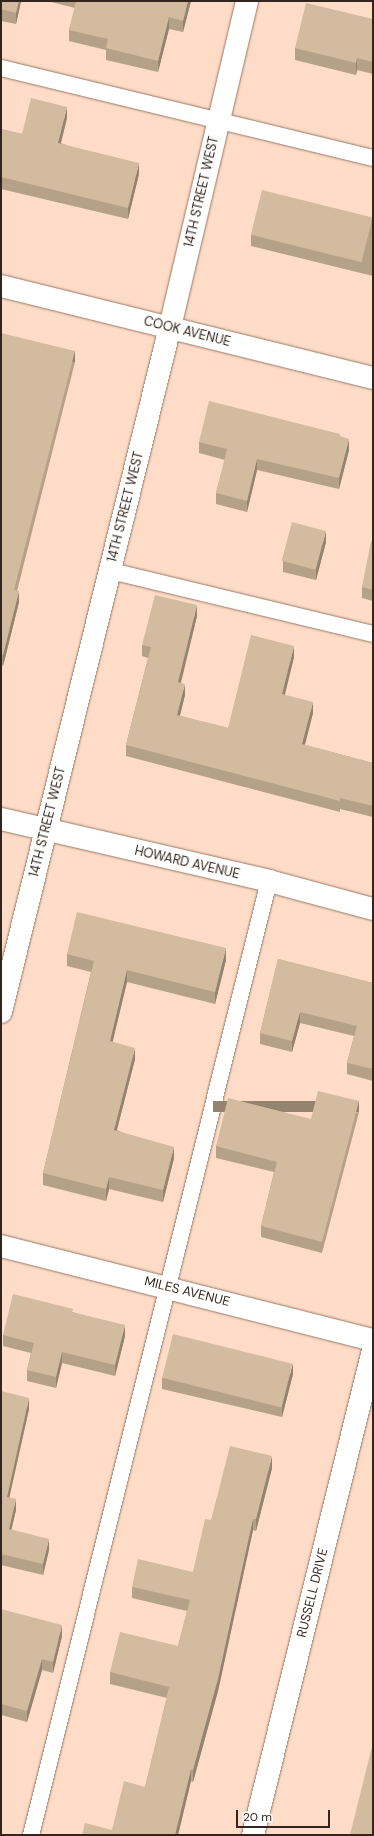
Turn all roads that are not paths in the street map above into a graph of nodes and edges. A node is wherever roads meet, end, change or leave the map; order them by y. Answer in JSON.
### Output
{"nodes":[{"id":1,"x":247,"y":1,"type":"edge"},
{"id":2,"x":1,"y":68,"type":"edge"},
{"id":3,"x":219,"y":121,"type":"junction"},
{"id":4,"x":373,"y":158,"type":"edge"},
{"id":5,"x":1,"y":286,"type":"edge"},
{"id":6,"x":170,"y":327,"type":"junction"},
{"id":7,"x":373,"y":378,"type":"edge"},
{"id":8,"x":111,"y":571,"type":"junction"},
{"id":9,"x":373,"y":634,"type":"edge"},
{"id":10,"x":1,"y":820,"type":"edge"},
{"id":11,"x":45,"y":831,"type":"junction"},
{"id":12,"x":269,"y":881,"type":"junction"},
{"id":13,"x":373,"y":909,"type":"edge"},
{"id":14,"x":1,"y":1012,"type":"edge"},
{"id":15,"x":1,"y":1246,"type":"edge"},
{"id":16,"x":170,"y":1287,"type":"junction"},
{"id":17,"x":373,"y":1340,"type":"edge"},
{"id":18,"x":373,"y":1350,"type":"edge"},
{"id":19,"x":31,"y":1835,"type":"edge"},
{"id":20,"x":253,"y":1835,"type":"edge"}],
"edges":[{"from":1,"to":3,"type":"street","name":"14TH STREET WEST"},
{"from":2,"to":3,"type":"lane"},
{"from":3,"to":4,"type":"lane"},
{"from":3,"to":6,"type":"street","name":"14TH STREET WEST"},
{"from":5,"to":6,"type":"street","name":"COOK AVENUE"},
{"from":6,"to":7,"type":"street","name":"COOK AVENUE"},
{"from":6,"to":8,"type":"street","name":"14TH STREET WEST"},
{"from":8,"to":9,"type":"lane"},
{"from":8,"to":11,"type":"street","name":"14TH STREET WEST"},
{"from":10,"to":11,"type":"street","name":"HOWARD AVENUE"},
{"from":11,"to":12,"type":"street","name":"HOWARD AVENUE"},
{"from":11,"to":14,"type":"street","name":"14TH STREET WEST"},
{"from":12,"to":13,"type":"street","name":"HOWARD AVENUE"},
{"from":12,"to":16,"type":"lane"},
{"from":15,"to":16,"type":"street","name":"MILES AVENUE"},
{"from":16,"to":17,"type":"street","name":"MILES AVENUE"},
{"from":16,"to":19,"type":"lane"},
{"from":18,"to":20,"type":"street","name":"RUSSELL DRIVE"}]}
